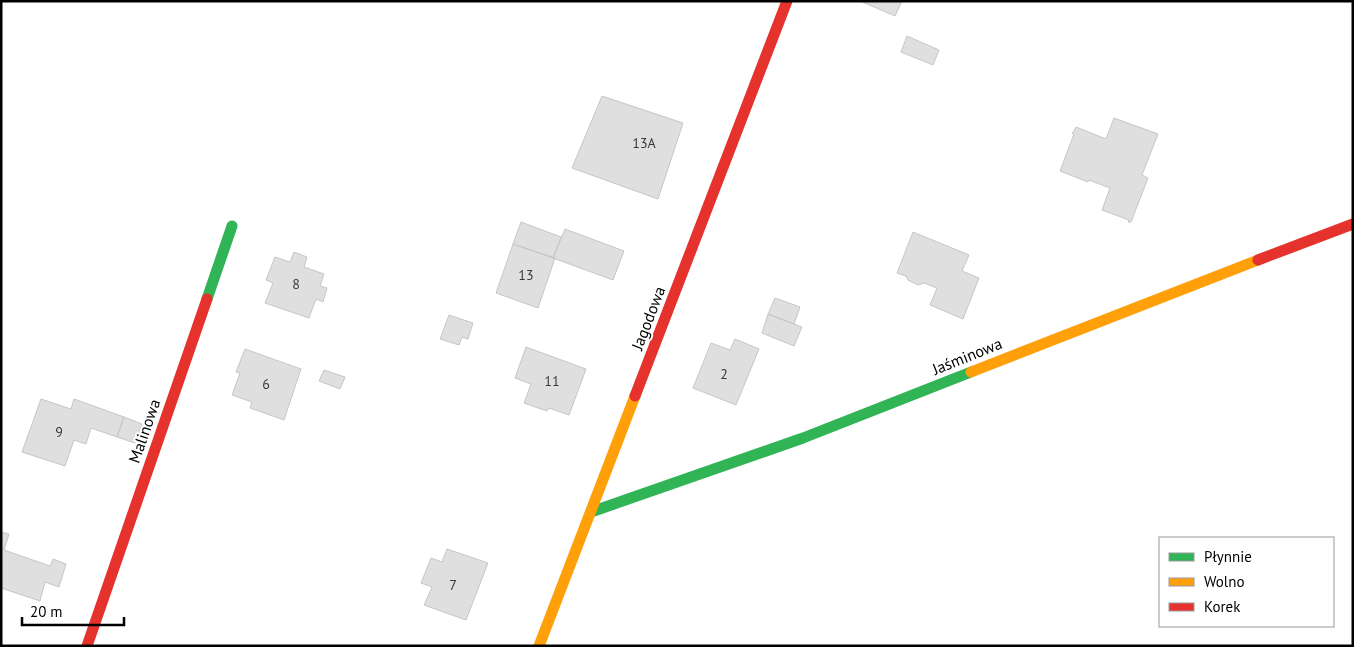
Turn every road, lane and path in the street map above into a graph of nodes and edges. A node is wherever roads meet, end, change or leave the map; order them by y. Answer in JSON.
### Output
{"nodes":[{"id":1,"x":787,"y":1,"type":"edge"},
{"id":2,"x":1353,"y":224,"type":"edge"},
{"id":3,"x":232,"y":226,"type":"dead end"},
{"id":4,"x":591,"y":512,"type":"junction"},
{"id":5,"x":87,"y":646,"type":"edge"},
{"id":6,"x":539,"y":646,"type":"edge"}],
"edges":[{"from":1,"to":4,"type":"street","name":"Jagodowa"},
{"from":2,"to":4,"type":"street","name":"Jaśminowa"},
{"from":3,"to":5,"type":"street","name":"Malinowa"},
{"from":4,"to":6,"type":"street","name":"Jagodowa"}]}
